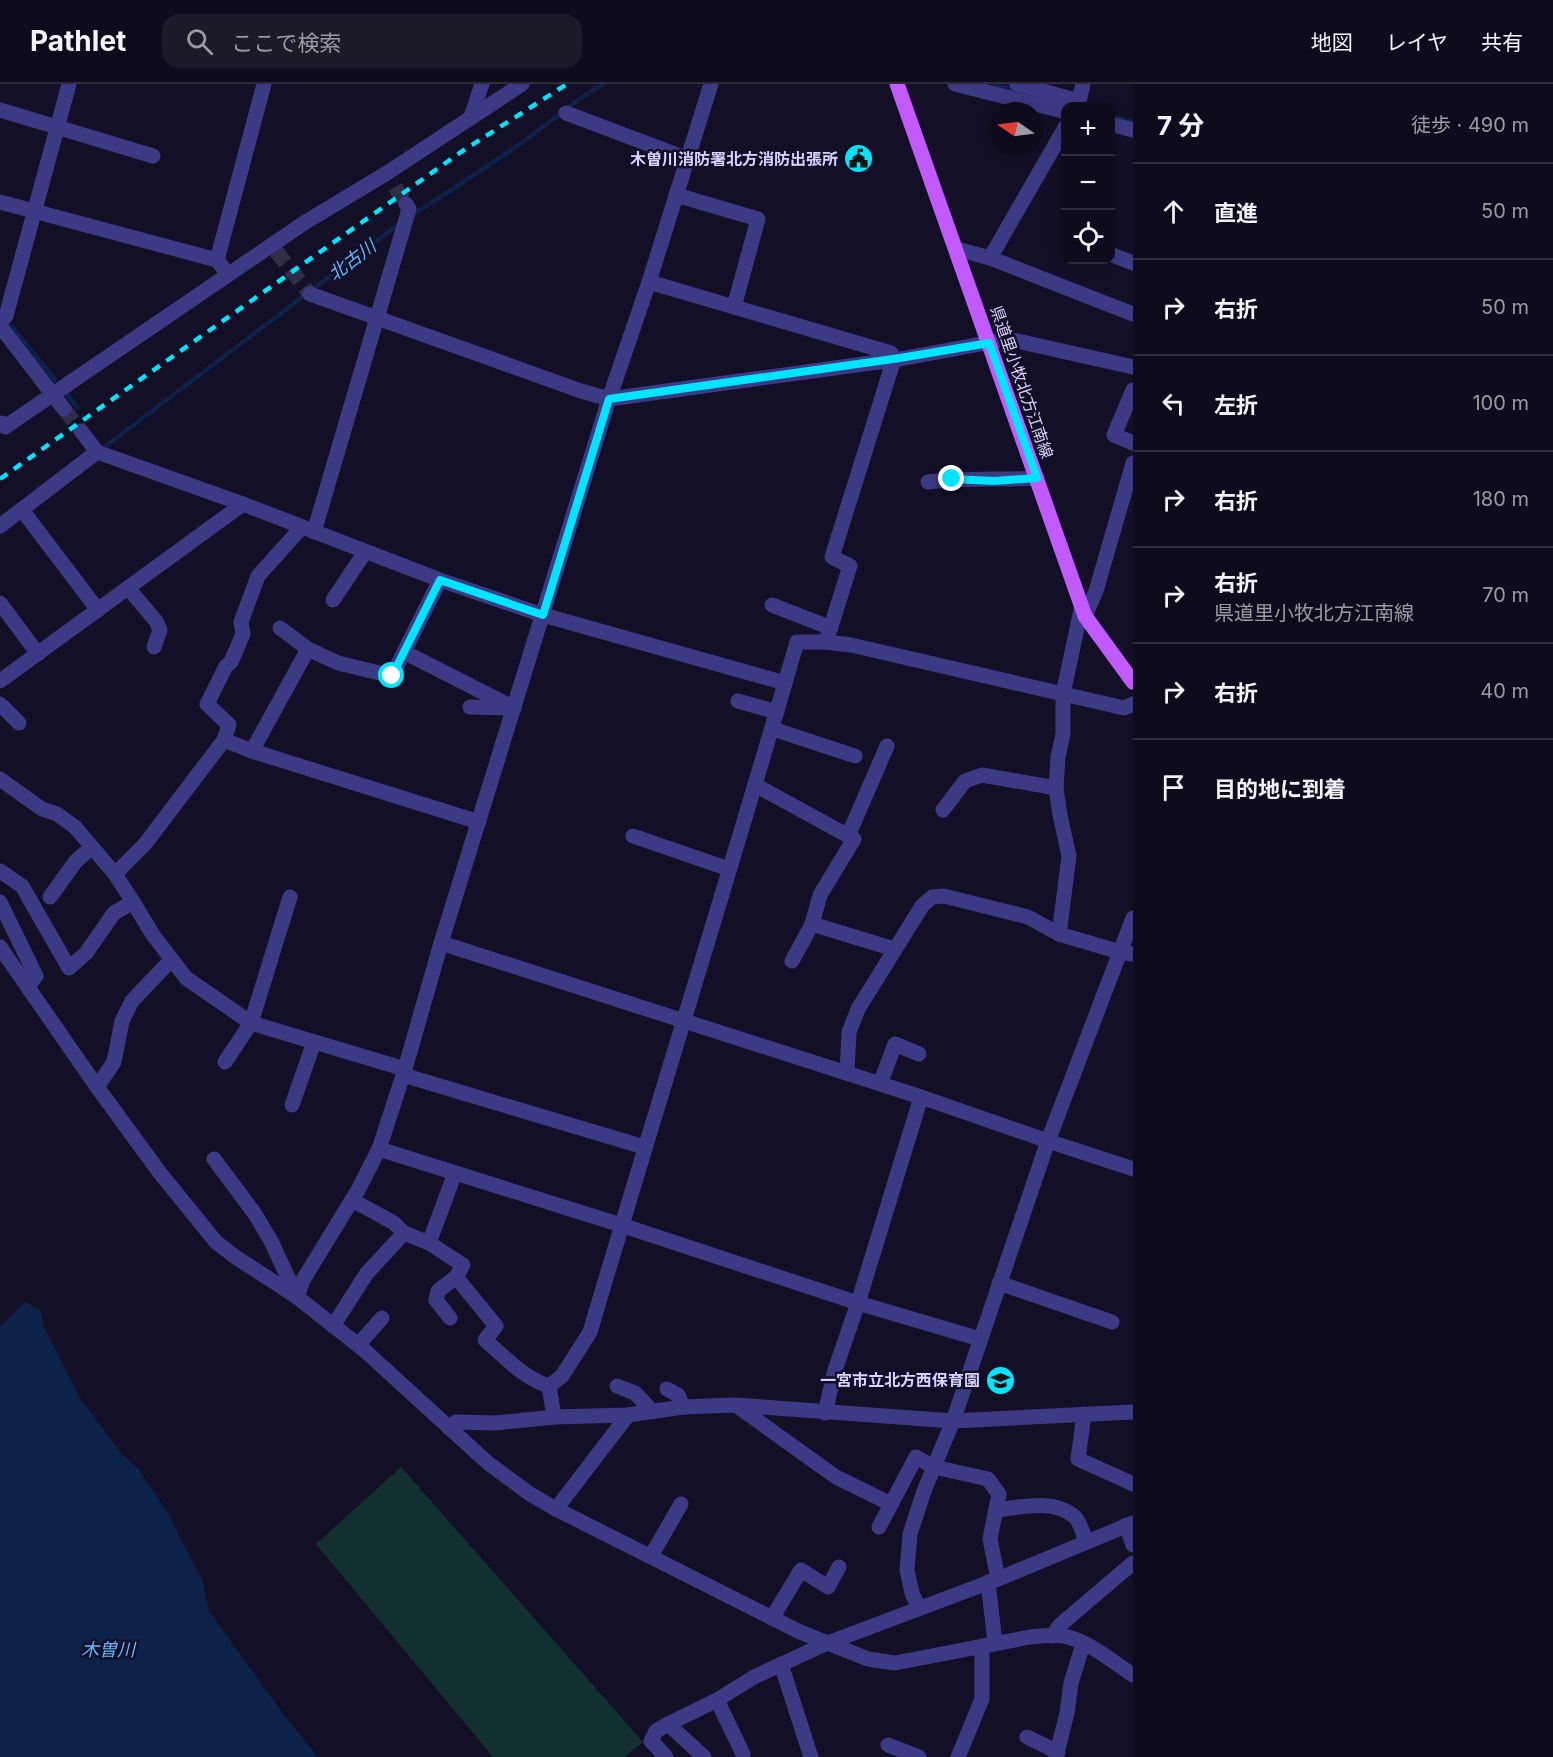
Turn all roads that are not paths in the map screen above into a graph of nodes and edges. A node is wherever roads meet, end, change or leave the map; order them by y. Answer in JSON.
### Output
{"nodes":[{"id":1,"x":69,"y":84,"type":"edge"},
{"id":2,"x":264,"y":84,"type":"edge"},
{"id":3,"x":482,"y":84,"type":"edge"},
{"id":4,"x":711,"y":84,"type":"edge"},
{"id":5,"x":897,"y":84,"type":"edge"},
{"id":6,"x":955,"y":84,"type":"edge"},
{"id":7,"x":1017,"y":84,"type":"edge"},
{"id":8,"x":1083,"y":84,"type":"edge"},
{"id":9,"x":518,"y":85,"type":"edge"},
{"id":10,"x":1075,"y":102,"type":"edge"},
{"id":11,"x":1078,"y":102,"type":"edge"},
{"id":12,"x":0,"y":110,"type":"edge"},
{"id":13,"x":1061,"y":111,"type":"edge"},
{"id":14,"x":566,"y":113,"type":"dead end"},
{"id":15,"x":471,"y":117,"type":"junction"},
{"id":16,"x":1115,"y":125,"type":"edge"},
{"id":17,"x":57,"y":126,"type":"junction"},
{"id":18,"x":1133,"y":130,"type":"edge"},
{"id":19,"x":1061,"y":133,"type":"edge"},
{"id":20,"x":153,"y":156,"type":"dead end"},
{"id":21,"x":688,"y":159,"type":"junction"},
{"id":22,"x":387,"y":173,"type":"junction"},
{"id":23,"x":395,"y":187,"type":"tunnel mouth"},
{"id":24,"x":676,"y":195,"type":"junction"},
{"id":25,"x":0,"y":202,"type":"edge"},
{"id":26,"x":407,"y":206,"type":"tunnel mouth"},
{"id":27,"x":34,"y":211,"type":"junction"},
{"id":28,"x":957,"y":249,"type":"junction"},
{"id":29,"x":1115,"y":256,"type":"edge"},
{"id":30,"x":990,"y":258,"type":"junction"},
{"id":31,"x":217,"y":260,"type":"junction"},
{"id":32,"x":1133,"y":263,"type":"edge"},
{"id":33,"x":228,"y":273,"type":"junction"},
{"id":34,"x":649,"y":282,"type":"junction"},
{"id":35,"x":310,"y":294,"type":"tunnel mouth"},
{"id":36,"x":734,"y":307,"type":"junction"},
{"id":37,"x":1133,"y":314,"type":"edge"},
{"id":38,"x":376,"y":318,"type":"junction"},
{"id":39,"x":0,"y":325,"type":"edge"},
{"id":40,"x":989,"y":343,"type":"junction"},
{"id":41,"x":894,"y":359,"type":"junction"},
{"id":42,"x":1132,"y":365,"type":"edge"},
{"id":43,"x":1133,"y":390,"type":"edge"},
{"id":44,"x":52,"y":394,"type":"junction"},
{"id":45,"x":609,"y":399,"type":"junction"},
{"id":46,"x":64,"y":409,"type":"tunnel mouth"},
{"id":47,"x":0,"y":424,"type":"edge"},
{"id":48,"x":81,"y":431,"type":"tunnel mouth"},
{"id":49,"x":1133,"y":443,"type":"edge"},
{"id":50,"x":97,"y":452,"type":"junction"},
{"id":51,"x":1133,"y":463,"type":"edge"},
{"id":52,"x":1037,"y":478,"type":"junction"},
{"id":53,"x":928,"y":482,"type":"dead end"},
{"id":54,"x":243,"y":504,"type":"junction"},
{"id":55,"x":1126,"y":509,"type":"edge"},
{"id":56,"x":22,"y":510,"type":"junction"},
{"id":57,"x":0,"y":526,"type":"edge"},
{"id":58,"x":308,"y":530,"type":"junction"},
{"id":59,"x":365,"y":552,"type":"junction"},
{"id":60,"x":440,"y":580,"type":"junction"},
{"id":61,"x":128,"y":588,"type":"junction"},
{"id":62,"x":333,"y":600,"type":"dead end"},
{"id":63,"x":0,"y":603,"type":"edge"},
{"id":64,"x":772,"y":605,"type":"dead end"},
{"id":65,"x":98,"y":610,"type":"junction"},
{"id":66,"x":1084,"y":610,"type":"junction"},
{"id":67,"x":543,"y":615,"type":"junction"},
{"id":68,"x":280,"y":628,"type":"dead end"},
{"id":69,"x":828,"y":635,"type":"junction"},
{"id":70,"x":154,"y":647,"type":"dead end"},
{"id":71,"x":308,"y":649,"type":"junction"},
{"id":72,"x":404,"y":652,"type":"junction"},
{"id":73,"x":38,"y":654,"type":"junction"},
{"id":74,"x":1131,"y":676,"type":"edge"},
{"id":75,"x":0,"y":681,"type":"edge"},
{"id":76,"x":785,"y":683,"type":"junction"},
{"id":77,"x":1064,"y":694,"type":"junction"},
{"id":78,"x":738,"y":701,"type":"dead end"},
{"id":79,"x":0,"y":704,"type":"edge"},
{"id":80,"x":1133,"y":704,"type":"edge"},
{"id":81,"x":470,"y":707,"type":"dead end"},
{"id":82,"x":514,"y":708,"type":"junction"},
{"id":83,"x":777,"y":712,"type":"junction"},
{"id":84,"x":19,"y":723,"type":"dead end"},
{"id":85,"x":773,"y":729,"type":"junction"},
{"id":86,"x":224,"y":740,"type":"junction"},
{"id":87,"x":887,"y":746,"type":"dead end"},
{"id":88,"x":252,"y":751,"type":"junction"},
{"id":89,"x":855,"y":756,"type":"dead end"},
{"id":90,"x":0,"y":779,"type":"edge"},
{"id":91,"x":754,"y":785,"type":"junction"},
{"id":92,"x":1056,"y":788,"type":"junction"},
{"id":93,"x":943,"y":810,"type":"dead end"},
{"id":94,"x":479,"y":822,"type":"junction"},
{"id":95,"x":633,"y":836,"type":"dead end"},
{"id":96,"x":848,"y":836,"type":"junction"},
{"id":97,"x":91,"y":848,"type":"junction"},
{"id":98,"x":729,"y":869,"type":"junction"},
{"id":99,"x":0,"y":872,"type":"edge"},
{"id":100,"x":115,"y":874,"type":"junction"},
{"id":101,"x":50,"y":897,"type":"dead end"},
{"id":102,"x":290,"y":897,"type":"dead end"},
{"id":103,"x":0,"y":902,"type":"edge"},
{"id":104,"x":133,"y":902,"type":"junction"},
{"id":105,"x":1133,"y":918,"type":"edge"},
{"id":106,"x":812,"y":924,"type":"junction"},
{"id":107,"x":1059,"y":934,"type":"junction"},
{"id":108,"x":441,"y":943,"type":"junction"},
{"id":109,"x":0,"y":947,"type":"edge"},
{"id":110,"x":894,"y":950,"type":"junction"},
{"id":111,"x":1127,"y":953,"type":"edge"},
{"id":112,"x":171,"y":960,"type":"junction"},
{"id":113,"x":792,"y":961,"type":"dead end"},
{"id":114,"x":28,"y":986,"type":"junction"},
{"id":115,"x":682,"y":1020,"type":"junction"},
{"id":116,"x":251,"y":1023,"type":"junction"},
{"id":117,"x":314,"y":1042,"type":"junction"},
{"id":118,"x":919,"y":1054,"type":"dead end"},
{"id":119,"x":225,"y":1062,"type":"dead end"},
{"id":120,"x":404,"y":1072,"type":"junction"},
{"id":121,"x":847,"y":1073,"type":"junction"},
{"id":122,"x":880,"y":1084,"type":"junction"},
{"id":123,"x":96,"y":1087,"type":"junction"},
{"id":124,"x":921,"y":1096,"type":"junction"},
{"id":125,"x":292,"y":1105,"type":"dead end"},
{"id":126,"x":1048,"y":1141,"type":"junction"},
{"id":127,"x":644,"y":1147,"type":"junction"},
{"id":128,"x":379,"y":1149,"type":"junction"},
{"id":129,"x":214,"y":1159,"type":"dead end"},
{"id":130,"x":1133,"y":1169,"type":"edge"},
{"id":131,"x":455,"y":1173,"type":"junction"},
{"id":132,"x":352,"y":1200,"type":"junction"},
{"id":133,"x":621,"y":1225,"type":"junction"},
{"id":134,"x":404,"y":1233,"type":"junction"},
{"id":135,"x":429,"y":1243,"type":"junction"},
{"id":136,"x":456,"y":1277,"type":"junction"},
{"id":137,"x":999,"y":1284,"type":"junction"},
{"id":138,"x":297,"y":1297,"type":"junction"},
{"id":139,"x":858,"y":1303,"type":"junction"},
{"id":140,"x":382,"y":1318,"type":"dead end"},
{"id":141,"x":450,"y":1318,"type":"dead end"},
{"id":142,"x":1112,"y":1322,"type":"dead end"},
{"id":143,"x":333,"y":1326,"type":"junction"},
{"id":144,"x":980,"y":1339,"type":"junction"},
{"id":145,"x":358,"y":1345,"type":"junction"},
{"id":146,"x":549,"y":1386,"type":"junction"},
{"id":147,"x":617,"y":1386,"type":"dead end"},
{"id":148,"x":667,"y":1389,"type":"dead end"},
{"id":149,"x":735,"y":1405,"type":"junction"},
{"id":150,"x":683,"y":1407,"type":"junction"},
{"id":151,"x":651,"y":1410,"type":"junction"},
{"id":152,"x":1133,"y":1412,"type":"edge"},
{"id":153,"x":825,"y":1413,"type":"junction"},
{"id":154,"x":628,"y":1414,"type":"junction"},
{"id":155,"x":1084,"y":1414,"type":"junction"},
{"id":156,"x":554,"y":1417,"type":"junction"},
{"id":157,"x":952,"y":1421,"type":"junction"},
{"id":158,"x":449,"y":1428,"type":"junction"},
{"id":159,"x":934,"y":1467,"type":"junction"},
{"id":160,"x":1133,"y":1484,"type":"edge"},
{"id":161,"x":681,"y":1504,"type":"dead end"},
{"id":162,"x":891,"y":1504,"type":"junction"},
{"id":163,"x":556,"y":1509,"type":"junction"},
{"id":164,"x":997,"y":1510,"type":"junction"},
{"id":165,"x":1130,"y":1524,"type":"edge"},
{"id":166,"x":879,"y":1527,"type":"dead end"},
{"id":167,"x":1086,"y":1541,"type":"junction"},
{"id":168,"x":1133,"y":1545,"type":"edge"},
{"id":169,"x":651,"y":1556,"type":"junction"},
{"id":170,"x":1133,"y":1563,"type":"edge"},
{"id":171,"x":839,"y":1567,"type":"dead end"},
{"id":172,"x":993,"y":1580,"type":"junction"},
{"id":173,"x":919,"y":1608,"type":"junction"},
{"id":174,"x":772,"y":1618,"type":"junction"},
{"id":175,"x":1052,"y":1636,"type":"junction"},
{"id":176,"x":825,"y":1644,"type":"junction"},
{"id":177,"x":1083,"y":1644,"type":"junction"},
{"id":178,"x":989,"y":1645,"type":"junction"},
{"id":179,"x":780,"y":1665,"type":"junction"},
{"id":180,"x":1133,"y":1675,"type":"edge"},
{"id":181,"x":717,"y":1700,"type":"junction"},
{"id":182,"x":668,"y":1724,"type":"junction"},
{"id":183,"x":1027,"y":1737,"type":"dead end"},
{"id":184,"x":888,"y":1745,"type":"dead end"},
{"id":185,"x":743,"y":1754,"type":"dead end"},
{"id":186,"x":1057,"y":1755,"type":"edge"},
{"id":187,"x":666,"y":1757,"type":"edge"},
{"id":188,"x":704,"y":1757,"type":"edge"},
{"id":189,"x":811,"y":1757,"type":"edge"},
{"id":190,"x":919,"y":1757,"type":"edge"},
{"id":191,"x":959,"y":1757,"type":"edge"}],
"edges":[{"from":1,"to":17,"type":"street"},
{"from":2,"to":31,"type":"street"},
{"from":3,"to":15,"type":"street"},
{"from":4,"to":21,"type":"street"},
{"from":5,"to":28,"type":"main road","name":"県道里小牧北方江南線"},
{"from":6,"to":13,"type":"street"},
{"from":7,"to":10,"type":"street"},
{"from":8,"to":11,"type":"street"},
{"from":9,"to":15,"type":"street"},
{"from":12,"to":17,"type":"street"},
{"from":14,"to":21,"type":"street"},
{"from":15,"to":22,"type":"street"},
{"from":16,"to":18,"type":"street"},
{"from":17,"to":20,"type":"street"},
{"from":17,"to":27,"type":"street"},
{"from":19,"to":30,"type":"street"},
{"from":21,"to":24,"type":"street"},
{"from":22,"to":23,"type":"street"},
{"from":22,"to":33,"type":"street"},
{"from":24,"to":34,"type":"street"},
{"from":24,"to":36,"type":"street"},
{"from":25,"to":27,"type":"street"},
{"from":26,"to":38,"type":"street"},
{"from":27,"to":31,"type":"street"},
{"from":27,"to":39,"type":"street"},
{"from":28,"to":30,"type":"street"},
{"from":28,"to":40,"type":"main road","name":"県道里小牧北方江南線"},
{"from":29,"to":32,"type":"street"},
{"from":30,"to":37,"type":"street"},
{"from":31,"to":33,"type":"street"},
{"from":33,"to":44,"type":"street"},
{"from":34,"to":36,"type":"street"},
{"from":34,"to":45,"type":"street"},
{"from":35,"to":38,"type":"street"},
{"from":36,"to":41,"type":"street"},
{"from":38,"to":45,"type":"street"},
{"from":38,"to":58,"type":"street"},
{"from":39,"to":44,"type":"street"},
{"from":40,"to":41,"type":"street"},
{"from":40,"to":42,"type":"street"},
{"from":40,"to":52,"type":"main road","name":"県道里小牧北方江南線"},
{"from":41,"to":45,"type":"street"},
{"from":41,"to":69,"type":"street"},
{"from":43,"to":49,"type":"street"},
{"from":44,"to":46,"type":"street"},
{"from":44,"to":47,"type":"street"},
{"from":45,"to":67,"type":"street"},
{"from":48,"to":50,"type":"street"},
{"from":50,"to":54,"type":"street"},
{"from":50,"to":56,"type":"street"},
{"from":51,"to":55,"type":"street"},
{"from":52,"to":53,"type":"street"},
{"from":52,"to":66,"type":"main road","name":"県道里小牧北方江南線"},
{"from":54,"to":58,"type":"street"},
{"from":54,"to":61,"type":"street"},
{"from":55,"to":66,"type":"street"},
{"from":56,"to":57,"type":"street"},
{"from":56,"to":65,"type":"street"},
{"from":58,"to":59,"type":"street"},
{"from":58,"to":86,"type":"street"},
{"from":59,"to":60,"type":"street"},
{"from":59,"to":62,"type":"street"},
{"from":60,"to":67,"type":"street"},
{"from":60,"to":72,"type":"street"},
{"from":61,"to":65,"type":"street"},
{"from":61,"to":70,"type":"street"},
{"from":63,"to":73,"type":"street"},
{"from":64,"to":69,"type":"street"},
{"from":65,"to":73,"type":"street"},
{"from":66,"to":74,"type":"main road","name":"県道里小牧北方江南線"},
{"from":66,"to":77,"type":"street"},
{"from":67,"to":76,"type":"street"},
{"from":67,"to":82,"type":"street"},
{"from":68,"to":71,"type":"street"},
{"from":69,"to":76,"type":"street"},
{"from":69,"to":77,"type":"street"},
{"from":71,"to":72,"type":"street"},
{"from":71,"to":88,"type":"street"},
{"from":72,"to":82,"type":"street"},
{"from":73,"to":75,"type":"street"},
{"from":76,"to":83,"type":"street"},
{"from":77,"to":80,"type":"street"},
{"from":77,"to":92,"type":"street"},
{"from":78,"to":83,"type":"street"},
{"from":79,"to":84,"type":"street"},
{"from":81,"to":82,"type":"street"},
{"from":82,"to":94,"type":"street"},
{"from":83,"to":85,"type":"street"},
{"from":85,"to":89,"type":"street"},
{"from":85,"to":91,"type":"street"},
{"from":86,"to":88,"type":"street"},
{"from":86,"to":100,"type":"street"},
{"from":87,"to":96,"type":"street"},
{"from":88,"to":94,"type":"street"},
{"from":90,"to":97,"type":"street"},
{"from":91,"to":96,"type":"street"},
{"from":91,"to":98,"type":"street"},
{"from":92,"to":93,"type":"street"},
{"from":92,"to":107,"type":"street"},
{"from":94,"to":108,"type":"street"},
{"from":95,"to":98,"type":"street"},
{"from":96,"to":106,"type":"street"},
{"from":97,"to":100,"type":"street"},
{"from":97,"to":101,"type":"street"},
{"from":98,"to":115,"type":"street"},
{"from":99,"to":104,"type":"street"},
{"from":100,"to":104,"type":"street"},
{"from":102,"to":116,"type":"street"},
{"from":103,"to":114,"type":"street"},
{"from":104,"to":112,"type":"street"},
{"from":105,"to":111,"type":"street"},
{"from":106,"to":110,"type":"street"},
{"from":106,"to":113,"type":"street"},
{"from":107,"to":110,"type":"street"},
{"from":107,"to":111,"type":"street"},
{"from":108,"to":115,"type":"street"},
{"from":108,"to":120,"type":"street"},
{"from":109,"to":114,"type":"street"},
{"from":110,"to":121,"type":"street"},
{"from":111,"to":126,"type":"street"},
{"from":112,"to":116,"type":"street"},
{"from":112,"to":123,"type":"street"},
{"from":114,"to":123,"type":"street"},
{"from":115,"to":121,"type":"street"},
{"from":115,"to":127,"type":"street"},
{"from":116,"to":117,"type":"street"},
{"from":116,"to":119,"type":"street"},
{"from":117,"to":120,"type":"street"},
{"from":117,"to":125,"type":"street"},
{"from":118,"to":122,"type":"street"},
{"from":120,"to":127,"type":"street"},
{"from":120,"to":128,"type":"street"},
{"from":121,"to":122,"type":"street"},
{"from":122,"to":124,"type":"street"},
{"from":123,"to":138,"type":"street"},
{"from":124,"to":126,"type":"street"},
{"from":124,"to":139,"type":"street"},
{"from":126,"to":130,"type":"street"},
{"from":126,"to":137,"type":"street"},
{"from":127,"to":133,"type":"street"},
{"from":128,"to":131,"type":"street"},
{"from":128,"to":132,"type":"street"},
{"from":129,"to":138,"type":"street"},
{"from":131,"to":133,"type":"street"},
{"from":131,"to":135,"type":"street"},
{"from":132,"to":134,"type":"street"},
{"from":132,"to":138,"type":"street"},
{"from":133,"to":139,"type":"street"},
{"from":133,"to":146,"type":"street"},
{"from":134,"to":135,"type":"street"},
{"from":134,"to":143,"type":"street"},
{"from":135,"to":136,"type":"street"},
{"from":136,"to":141,"type":"street"},
{"from":136,"to":146,"type":"street"},
{"from":137,"to":142,"type":"street"},
{"from":137,"to":144,"type":"street"},
{"from":138,"to":143,"type":"street"},
{"from":139,"to":144,"type":"street"},
{"from":139,"to":153,"type":"street"},
{"from":140,"to":145,"type":"street"},
{"from":143,"to":145,"type":"street"},
{"from":144,"to":157,"type":"street"},
{"from":145,"to":158,"type":"street"},
{"from":146,"to":156,"type":"street"},
{"from":147,"to":151,"type":"street"},
{"from":148,"to":150,"type":"street"},
{"from":149,"to":150,"type":"street"},
{"from":149,"to":153,"type":"street"},
{"from":149,"to":162,"type":"street"},
{"from":150,"to":151,"type":"street"},
{"from":151,"to":154,"type":"street"},
{"from":152,"to":155,"type":"street"},
{"from":153,"to":157,"type":"street"},
{"from":154,"to":156,"type":"street"},
{"from":154,"to":163,"type":"street"},
{"from":155,"to":157,"type":"street"},
{"from":155,"to":160,"type":"street"},
{"from":156,"to":158,"type":"street"},
{"from":157,"to":159,"type":"street"},
{"from":158,"to":163,"type":"street"},
{"from":159,"to":162,"type":"street"},
{"from":159,"to":164,"type":"street"},
{"from":159,"to":173,"type":"street"},
{"from":161,"to":169,"type":"street"},
{"from":162,"to":166,"type":"street"},
{"from":163,"to":169,"type":"street"},
{"from":164,"to":167,"type":"street"},
{"from":164,"to":172,"type":"street"},
{"from":165,"to":167,"type":"street"},
{"from":165,"to":168,"type":"street"},
{"from":167,"to":172,"type":"street"},
{"from":169,"to":174,"type":"street"},
{"from":170,"to":175,"type":"street"},
{"from":171,"to":174,"type":"street"},
{"from":172,"to":173,"type":"street"},
{"from":172,"to":178,"type":"street"},
{"from":173,"to":176,"type":"street"},
{"from":174,"to":176,"type":"street"},
{"from":175,"to":177,"type":"street"},
{"from":175,"to":178,"type":"street"},
{"from":176,"to":178,"type":"street"},
{"from":176,"to":179,"type":"street"},
{"from":177,"to":180,"type":"street"},
{"from":177,"to":186,"type":"street"},
{"from":178,"to":191,"type":"street"},
{"from":179,"to":181,"type":"street"},
{"from":179,"to":189,"type":"street"},
{"from":181,"to":182,"type":"street"},
{"from":181,"to":185,"type":"street"},
{"from":182,"to":187,"type":"street"},
{"from":182,"to":188,"type":"street"},
{"from":183,"to":186,"type":"street"},
{"from":184,"to":190,"type":"street"}]}
